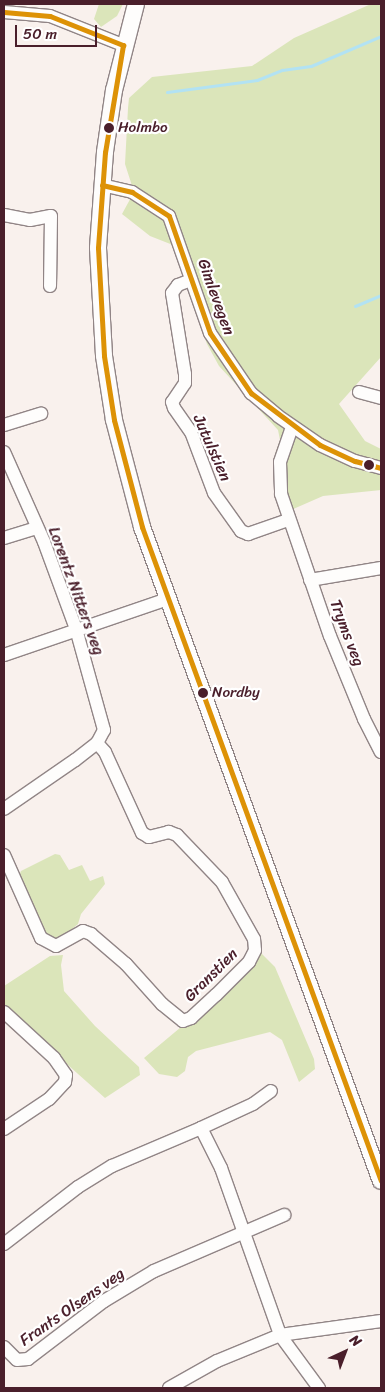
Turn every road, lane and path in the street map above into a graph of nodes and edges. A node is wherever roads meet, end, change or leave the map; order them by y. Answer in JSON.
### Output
{"nodes":[{"id":1,"x":136,"y":4,"type":"edge"},
{"id":2,"x":4,"y":12,"type":"edge"},
{"id":3,"x":124,"y":44,"type":"junction"},
{"id":4,"x":102,"y":185,"type":"junction"},
{"id":5,"x":4,"y":215,"type":"edge"},
{"id":6,"x":191,"y":280,"type":"junction"},
{"id":7,"x":50,"y":286,"type":"dead end"},
{"id":8,"x":359,"y":392,"type":"dead end"},
{"id":9,"x":381,"y":398,"type":"edge"},
{"id":10,"x":40,"y":414,"type":"dead end"},
{"id":11,"x":4,"y":425,"type":"edge"},
{"id":12,"x":292,"y":427,"type":"junction"},
{"id":13,"x":4,"y":452,"type":"edge"},
{"id":14,"x":381,"y":468,"type":"edge"},
{"id":15,"x":288,"y":520,"type":"junction"},
{"id":16,"x":36,"y":528,"type":"junction"},
{"id":17,"x":4,"y":538,"type":"edge"},
{"id":18,"x":381,"y":568,"type":"edge"},
{"id":19,"x":310,"y":580,"type":"junction"},
{"id":20,"x":168,"y":599,"type":"junction"},
{"id":21,"x":76,"y":629,"type":"junction"},
{"id":22,"x":4,"y":655,"type":"edge"},
{"id":23,"x":98,"y":743,"type":"junction"},
{"id":24,"x":381,"y":752,"type":"edge"},
{"id":25,"x":4,"y":809,"type":"edge"},
{"id":26,"x":4,"y":855,"type":"edge"},
{"id":27,"x":4,"y":1012,"type":"edge"},
{"id":28,"x":271,"y":1091,"type":"dead end"},
{"id":29,"x":201,"y":1128,"type":"junction"},
{"id":30,"x":4,"y":1129,"type":"edge"},
{"id":31,"x":381,"y":1181,"type":"edge"},
{"id":32,"x":284,"y":1215,"type":"dead end"},
{"id":33,"x":245,"y":1234,"type":"junction"},
{"id":34,"x":4,"y":1244,"type":"edge"},
{"id":35,"x":381,"y":1321,"type":"edge"},
{"id":36,"x":280,"y":1335,"type":"junction"},
{"id":37,"x":4,"y":1347,"type":"edge"},
{"id":38,"x":169,"y":1388,"type":"edge"},
{"id":39,"x":319,"y":1388,"type":"edge"}],
"edges":[{"from":1,"to":3,"type":"main road"},
{"from":2,"to":3,"type":"street"},
{"from":3,"to":4,"type":"main road"},
{"from":4,"to":6,"type":"street","name":"Gimlevegen"},
{"from":4,"to":20,"type":"main road"},
{"from":5,"to":7,"type":"street"},
{"from":6,"to":12,"type":"street","name":"Gimlevegen"},
{"from":6,"to":15,"type":"street","name":"Jutulstien"},
{"from":8,"to":9,"type":"street"},
{"from":10,"to":11,"type":"street"},
{"from":12,"to":14,"type":"street","name":"Gimlevegen"},
{"from":12,"to":15,"type":"street","name":"Tryms veg"},
{"from":13,"to":16,"type":"street","name":"Lorentz Nitters veg"},
{"from":15,"to":19,"type":"street","name":"Tryms veg"},
{"from":16,"to":17,"type":"street"},
{"from":16,"to":21,"type":"street","name":"Lorentz Nitters veg"},
{"from":18,"to":19,"type":"street","name":"Tryms veg"},
{"from":19,"to":24,"type":"street","name":"Tryms veg"},
{"from":20,"to":21,"type":"street"},
{"from":20,"to":31,"type":"main road"},
{"from":21,"to":22,"type":"street"},
{"from":21,"to":23,"type":"street","name":"Lorentz Nitters veg"},
{"from":23,"to":25,"type":"street"},
{"from":23,"to":26,"type":"street","name":"Granstien"},
{"from":27,"to":30,"type":"street"},
{"from":28,"to":29,"type":"street"},
{"from":29,"to":33,"type":"street"},
{"from":29,"to":34,"type":"street"},
{"from":32,"to":33,"type":"street","name":"Frants Olsens veg"},
{"from":33,"to":36,"type":"street"},
{"from":33,"to":37,"type":"street","name":"Frants Olsens veg"},
{"from":35,"to":36,"type":"street"},
{"from":36,"to":38,"type":"street"},
{"from":36,"to":39,"type":"street"}]}
